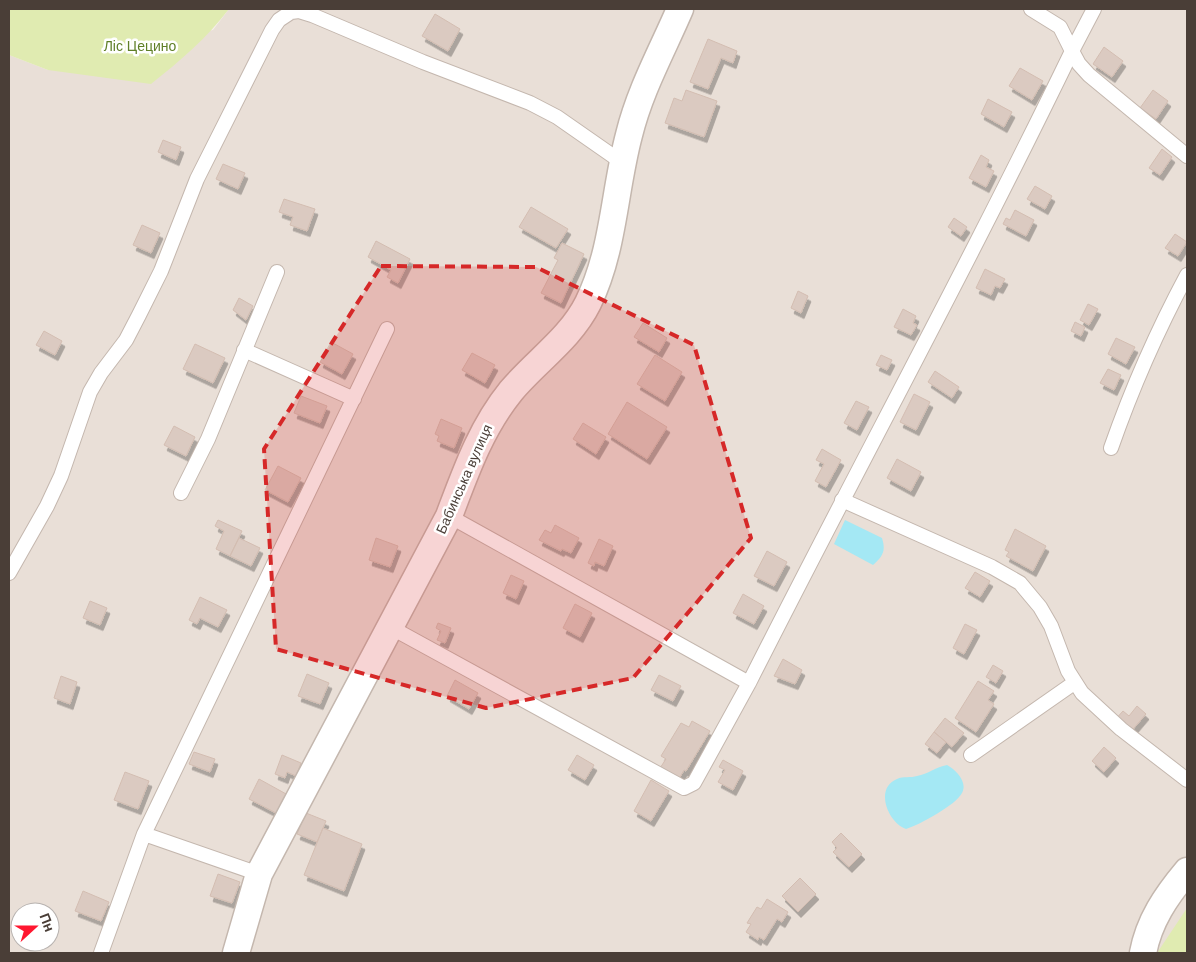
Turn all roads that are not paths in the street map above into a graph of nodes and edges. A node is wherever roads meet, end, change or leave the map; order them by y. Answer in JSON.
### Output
{"nodes":[{"id":1,"x":680,"y":9,"type":"edge"},
{"id":2,"x":1031,"y":9,"type":"edge"},
{"id":3,"x":1094,"y":9,"type":"edge"},
{"id":4,"x":1072,"y":51,"type":"junction"},
{"id":5,"x":1187,"y":156,"type":"edge"},
{"id":6,"x":623,"y":163,"type":"junction"},
{"id":7,"x":277,"y":272,"type":"dead end"},
{"id":8,"x":1187,"y":275,"type":"edge"},
{"id":9,"x":387,"y":330,"type":"dead end"},
{"id":10,"x":244,"y":350,"type":"junction"},
{"id":11,"x":354,"y":399,"type":"junction"},
{"id":12,"x":1111,"y":448,"type":"dead end"},
{"id":13,"x":181,"y":494,"type":"dead end"},
{"id":14,"x":842,"y":500,"type":"junction"},
{"id":15,"x":449,"y":516,"type":"junction"},
{"id":16,"x":9,"y":574,"type":"edge"},
{"id":17,"x":390,"y":627,"type":"junction"},
{"id":18,"x":1074,"y":682,"type":"junction"},
{"id":19,"x":749,"y":683,"type":"junction"},
{"id":20,"x":971,"y":755,"type":"dead end"},
{"id":21,"x":1187,"y":780,"type":"edge"},
{"id":22,"x":144,"y":834,"type":"junction"},
{"id":23,"x":1187,"y":871,"type":"edge"},
{"id":24,"x":259,"y":874,"type":"junction"},
{"id":25,"x":101,"y":953,"type":"edge"},
{"id":26,"x":236,"y":953,"type":"edge"},
{"id":27,"x":1143,"y":953,"type":"edge"}],
"edges":[{"from":1,"to":6,"type":"street","name":"Бабинська вулиця"},
{"from":2,"to":4,"type":"lane"},
{"from":3,"to":4,"type":"lane"},
{"from":4,"to":5,"type":"lane"},
{"from":4,"to":14,"type":"lane"},
{"from":6,"to":15,"type":"street","name":"Бабинська вулиця"},
{"from":6,"to":16,"type":"lane"},
{"from":7,"to":10,"type":"lane"},
{"from":8,"to":12,"type":"lane"},
{"from":9,"to":11,"type":"lane"},
{"from":10,"to":11,"type":"lane"},
{"from":10,"to":13,"type":"lane"},
{"from":11,"to":22,"type":"lane"},
{"from":14,"to":18,"type":"lane"},
{"from":14,"to":19,"type":"lane"},
{"from":15,"to":17,"type":"street","name":"Бабинська вулиця"},
{"from":15,"to":19,"type":"lane"},
{"from":17,"to":19,"type":"lane"},
{"from":17,"to":24,"type":"street","name":"Бабинська вулиця"},
{"from":18,"to":20,"type":"lane"},
{"from":18,"to":21,"type":"lane"},
{"from":22,"to":24,"type":"lane"},
{"from":22,"to":25,"type":"lane"},
{"from":23,"to":27,"type":"street"},
{"from":24,"to":26,"type":"street","name":"Бабинська вулиця"}]}
